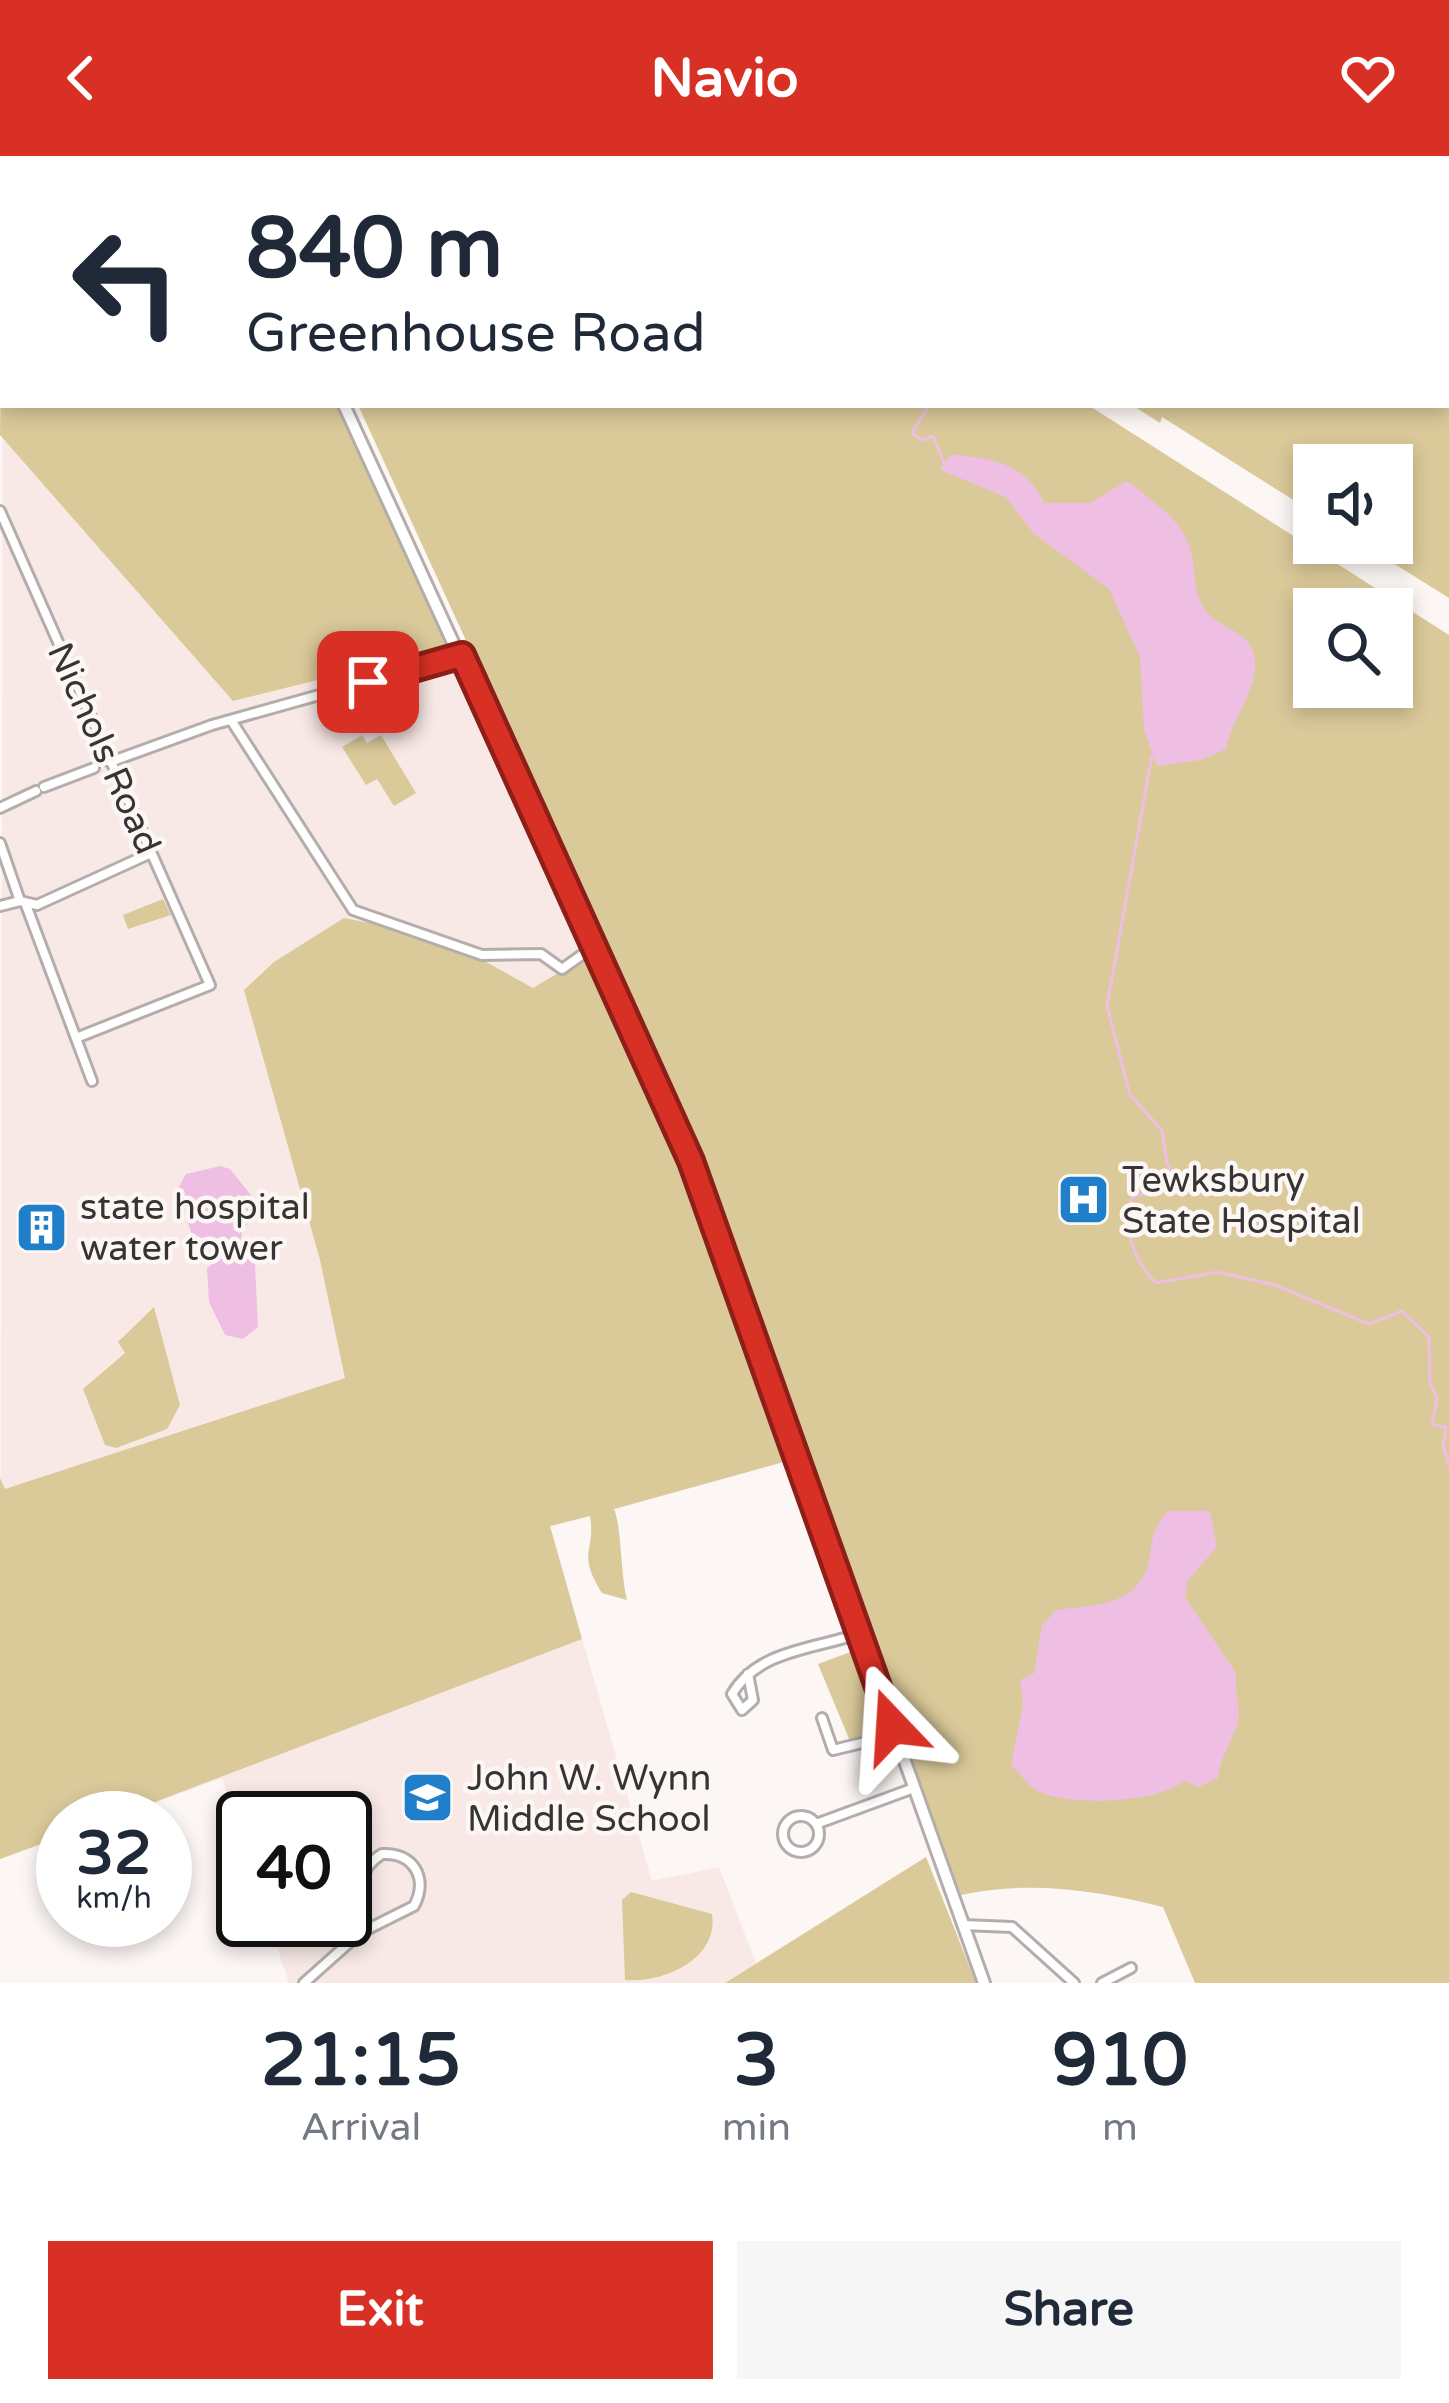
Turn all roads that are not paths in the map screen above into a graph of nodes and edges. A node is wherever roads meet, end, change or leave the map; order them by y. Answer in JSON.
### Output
{"nodes":[{"id":1,"x":345,"y":408,"type":"edge"},
{"id":2,"x":0,"y":511,"type":"edge"},
{"id":3,"x":462,"y":655,"type":"junction"},
{"id":4,"x":231,"y":720,"type":"junction"},
{"id":5,"x":110,"y":762,"type":"junction"},
{"id":6,"x":94,"y":768,"type":"dead end"},
{"id":7,"x":0,"y":808,"type":"edge"},
{"id":8,"x":0,"y":843,"type":"edge"},
{"id":9,"x":152,"y":853,"type":"junction"},
{"id":10,"x":22,"y":903,"type":"junction"},
{"id":11,"x":0,"y":906,"type":"edge"},
{"id":12,"x":591,"y":940,"type":"junction"},
{"id":13,"x":76,"y":1038,"type":"junction"},
{"id":14,"x":92,"y":1081,"type":"dead end"},
{"id":15,"x":858,"y":1634,"type":"junction"},
{"id":16,"x":748,"y":1674,"type":"dead end"},
{"id":17,"x":822,"y":1718,"type":"dead end"},
{"id":18,"x":895,"y":1735,"type":"junction"},
{"id":19,"x":914,"y":1788,"type":"junction"},
{"id":20,"x":816,"y":1824,"type":"junction"},
{"id":21,"x":963,"y":1924,"type":"junction"},
{"id":22,"x":360,"y":1933,"type":"joint"},
{"id":23,"x":344,"y":1947,"type":"edge"},
{"id":24,"x":1132,"y":1968,"type":"dead end"},
{"id":25,"x":304,"y":1983,"type":"edge"},
{"id":26,"x":984,"y":1983,"type":"edge"},
{"id":27,"x":1074,"y":1983,"type":"edge"},
{"id":28,"x":1102,"y":1983,"type":"edge"}],
"edges":[{"from":1,"to":3,"type":"street"},
{"from":2,"to":5,"type":"street","name":"Nichols Road"},
{"from":3,"to":4,"type":"street"},
{"from":3,"to":12,"type":"street"},
{"from":4,"to":5,"type":"street"},
{"from":4,"to":12,"type":"street"},
{"from":5,"to":9,"type":"street","name":"Nichols Road"},
{"from":6,"to":7,"type":"street"},
{"from":8,"to":10,"type":"street"},
{"from":9,"to":10,"type":"street"},
{"from":9,"to":13,"type":"street","name":"Nichols Road"},
{"from":10,"to":11,"type":"street"},
{"from":10,"to":13,"type":"street"},
{"from":12,"to":15,"type":"street"},
{"from":13,"to":14,"type":"street"},
{"from":15,"to":16,"type":"street"},
{"from":15,"to":18,"type":"street"},
{"from":17,"to":18,"type":"street"},
{"from":18,"to":19,"type":"street"},
{"from":19,"to":20,"type":"street"},
{"from":19,"to":21,"type":"street"},
{"from":20,"to":20,"type":"street"},
{"from":21,"to":26,"type":"street"},
{"from":21,"to":27,"type":"street"},
{"from":22,"to":22,"type":"street"},
{"from":23,"to":25,"type":"street"},
{"from":24,"to":28,"type":"street"}]}
